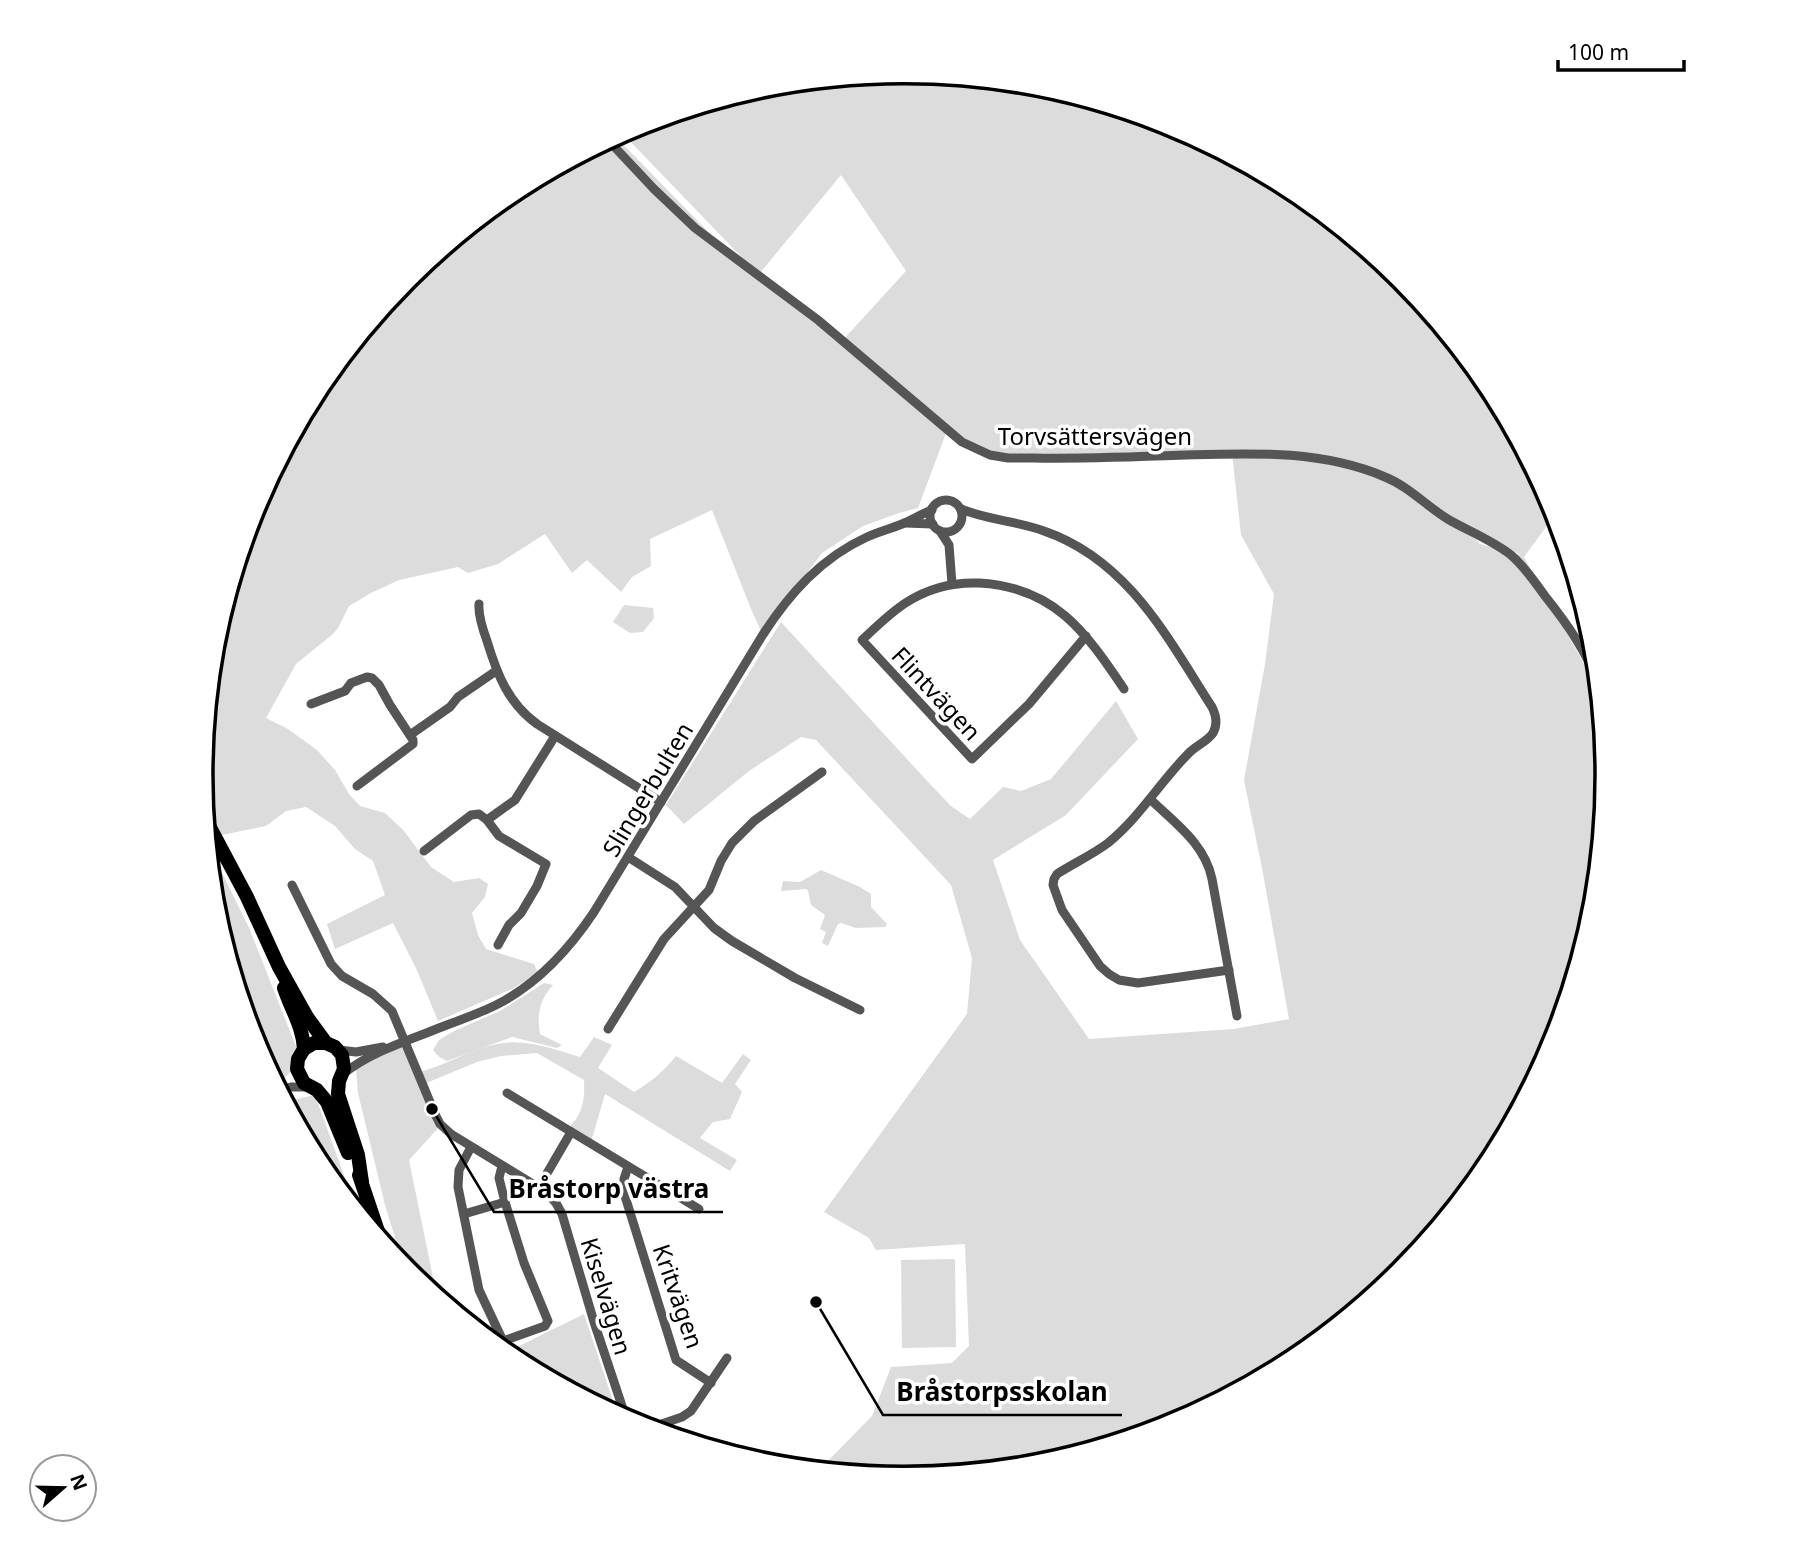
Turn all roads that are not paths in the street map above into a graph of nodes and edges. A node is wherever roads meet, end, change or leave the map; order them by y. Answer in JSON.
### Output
{"nodes":[{"id":1,"x":615,"y":148,"type":"edge"},
{"id":2,"x":961,"y":509,"type":"junction"},
{"id":3,"x":932,"y":510,"type":"junction"},
{"id":4,"x":983,"y":517,"type":"junction"},
{"id":5,"x":905,"y":523,"type":"junction"},
{"id":6,"x":958,"y":526,"type":"junction"},
{"id":7,"x":937,"y":527,"type":"junction"},
{"id":8,"x":949,"y":545,"type":"junction"},
{"id":9,"x":952,"y":584,"type":"junction"},
{"id":10,"x":479,"y":604,"type":"dead end"},
{"id":11,"x":1086,"y":636,"type":"junction"},
{"id":12,"x":1585,"y":652,"type":"edge"},
{"id":13,"x":496,"y":671,"type":"junction"},
{"id":14,"x":1124,"y":689,"type":"dead end"},
{"id":15,"x":311,"y":704,"type":"dead end"},
{"id":16,"x":410,"y":735,"type":"junction"},
{"id":17,"x":555,"y":736,"type":"junction"},
{"id":18,"x":822,"y":772,"type":"dead end"},
{"id":19,"x":357,"y":786,"type":"dead end"},
{"id":20,"x":1150,"y":799,"type":"junction"},
{"id":21,"x":661,"y":802,"type":"junction"},
{"id":22,"x":487,"y":820,"type":"junction"},
{"id":23,"x":217,"y":840,"type":"edge"},
{"id":24,"x":424,"y":851,"type":"dead end"},
{"id":25,"x":628,"y":857,"type":"junction"},
{"id":26,"x":292,"y":885,"type":"dead end"},
{"id":27,"x":695,"y":906,"type":"junction"},
{"id":28,"x":498,"y":945,"type":"dead end"},
{"id":29,"x":279,"y":967,"type":"junction"},
{"id":30,"x":1229,"y":970,"type":"junction"},
{"id":31,"x":860,"y":1010,"type":"dead end"},
{"id":32,"x":1237,"y":1016,"type":"dead end"},
{"id":33,"x":608,"y":1029,"type":"dead end"},
{"id":34,"x":405,"y":1041,"type":"junction"},
{"id":35,"x":395,"y":1045,"type":"junction"},
{"id":36,"x":332,"y":1047,"type":"junction"},
{"id":37,"x":304,"y":1049,"type":"junction"},
{"id":38,"x":297,"y":1069,"type":"junction"},
{"id":39,"x":341,"y":1078,"type":"junction"},
{"id":40,"x":286,"y":1083,"type":"edge"},
{"id":41,"x":288,"y":1087,"type":"edge"},
{"id":42,"x":313,"y":1088,"type":"junction"},
{"id":43,"x":507,"y":1093,"type":"dead end"},
{"id":44,"x":571,"y":1132,"type":"junction"},
{"id":45,"x":471,"y":1147,"type":"junction"},
{"id":46,"x":502,"y":1166,"type":"junction"},
{"id":47,"x":628,"y":1167,"type":"junction"},
{"id":48,"x":362,"y":1182,"type":"junction"},
{"id":49,"x":539,"y":1187,"type":"junction"},
{"id":50,"x":505,"y":1202,"type":"junction"},
{"id":51,"x":699,"y":1209,"type":"dead end"},
{"id":52,"x":464,"y":1214,"type":"junction"},
{"id":53,"x":374,"y":1217,"type":"edge"},
{"id":54,"x":500,"y":1336,"type":"edge"},
{"id":55,"x":506,"y":1340,"type":"edge"},
{"id":56,"x":727,"y":1359,"type":"dead end"},
{"id":57,"x":711,"y":1383,"type":"junction"},
{"id":58,"x":622,"y":1406,"type":"edge"},
{"id":59,"x":664,"y":1423,"type":"edge"}],
"edges":[{"from":1,"to":12,"type":"street","name":"Torvsättersvägen"},
{"from":2,"to":3,"type":"street"},
{"from":2,"to":4,"type":"street"},
{"from":2,"to":6,"type":"street"},
{"from":3,"to":5,"type":"street","name":"Slingerbulten"},
{"from":3,"to":7,"type":"street"},
{"from":4,"to":6,"type":"street"},
{"from":4,"to":20,"type":"street"},
{"from":5,"to":7,"type":"street","name":"Slingerbulten"},
{"from":5,"to":21,"type":"street","name":"Slingerbulten"},
{"from":6,"to":7,"type":"street"},
{"from":6,"to":8,"type":"street"},
{"from":7,"to":8,"type":"street"},
{"from":8,"to":9,"type":"street"},
{"from":9,"to":11,"type":"street","name":"Flintvägen"},
{"from":9,"to":11,"type":"street","name":"Flintvägen"},
{"from":10,"to":13,"type":"street"},
{"from":11,"to":14,"type":"street","name":"Flintvägen"},
{"from":13,"to":16,"type":"street"},
{"from":13,"to":17,"type":"street"},
{"from":15,"to":16,"type":"street"},
{"from":16,"to":19,"type":"street"},
{"from":17,"to":21,"type":"street"},
{"from":17,"to":22,"type":"street"},
{"from":18,"to":27,"type":"street"},
{"from":20,"to":30,"type":"street"},
{"from":20,"to":30,"type":"street"},
{"from":21,"to":25,"type":"street","name":"Slingerbulten"},
{"from":22,"to":24,"type":"street"},
{"from":22,"to":28,"type":"street"},
{"from":23,"to":29,"type":"main road"},
{"from":25,"to":27,"type":"street"},
{"from":25,"to":34,"type":"street","name":"Slingerbulten"},
{"from":26,"to":34,"type":"street","name":"Kiselvägen"},
{"from":27,"to":31,"type":"street"},
{"from":27,"to":33,"type":"street"},
{"from":29,"to":36,"type":"main road"},
{"from":29,"to":37,"type":"main road"},
{"from":30,"to":32,"type":"street"},
{"from":34,"to":35,"type":"street","name":"Slingerbulten"},
{"from":34,"to":45,"type":"street","name":"Kiselvägen"},
{"from":35,"to":36,"type":"street","name":"Slingerbulten"},
{"from":35,"to":39,"type":"street","name":"Slingerbulten"},
{"from":36,"to":37,"type":"main road"},
{"from":36,"to":39,"type":"main road"},
{"from":37,"to":38,"type":"main road"},
{"from":38,"to":40,"type":"street"},
{"from":38,"to":42,"type":"main road"},
{"from":39,"to":42,"type":"main road"},
{"from":39,"to":48,"type":"main road"},
{"from":41,"to":42,"type":"street"},
{"from":42,"to":48,"type":"main road"},
{"from":43,"to":44,"type":"street"},
{"from":44,"to":47,"type":"street"},
{"from":44,"to":49,"type":"street"},
{"from":45,"to":46,"type":"street","name":"Kiselvägen"},
{"from":45,"to":52,"type":"street"},
{"from":46,"to":49,"type":"street","name":"Kiselvägen"},
{"from":46,"to":50,"type":"street"},
{"from":47,"to":51,"type":"street"},
{"from":47,"to":57,"type":"street","name":"Kritvägen"},
{"from":48,"to":53,"type":"main road"},
{"from":49,"to":58,"type":"street","name":"Kiselvägen"},
{"from":50,"to":52,"type":"street"},
{"from":50,"to":55,"type":"street"},
{"from":52,"to":54,"type":"street"},
{"from":56,"to":57,"type":"street"},
{"from":57,"to":59,"type":"street"}]}
